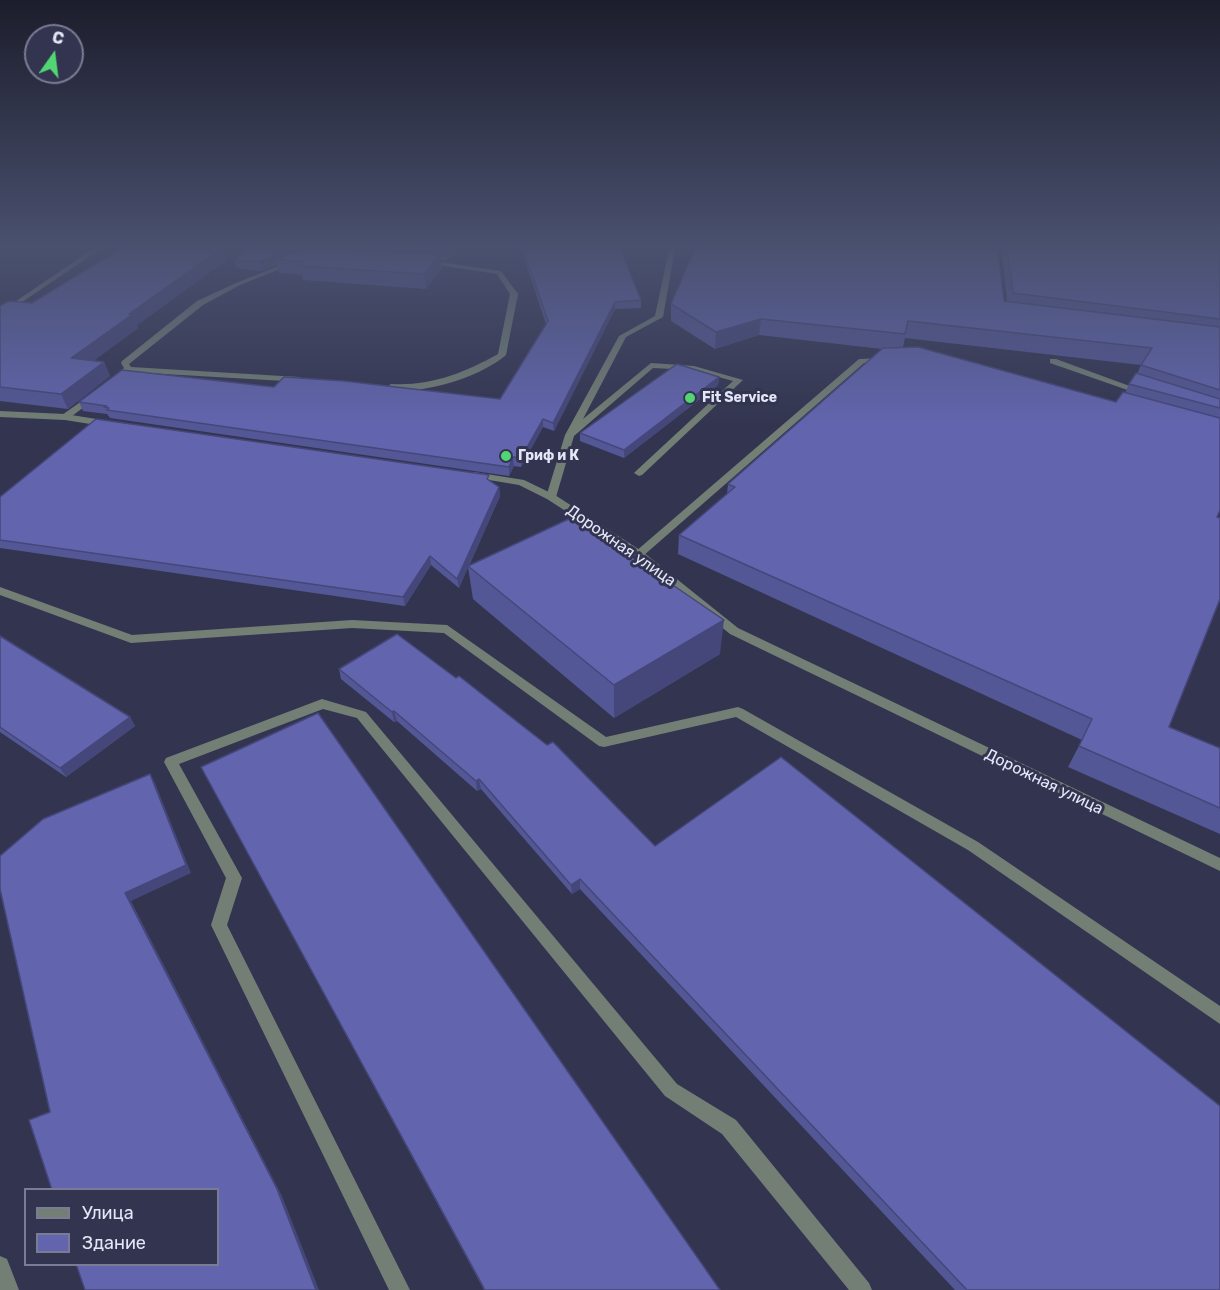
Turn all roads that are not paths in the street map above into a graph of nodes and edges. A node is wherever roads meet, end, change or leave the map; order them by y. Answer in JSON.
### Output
{"nodes":[{"id":1,"x":13,"y":306,"type":"edge"},
{"id":2,"x":196,"y":306,"type":"edge"},
{"id":3,"x":512,"y":306,"type":"edge"},
{"id":4,"x":661,"y":306,"type":"edge"},
{"id":5,"x":0,"y":315,"type":"edge"},
{"id":6,"x":892,"y":360,"type":"edge"},
{"id":7,"x":1053,"y":361,"type":"dead end"},
{"id":8,"x":128,"y":369,"type":"junction"},
{"id":9,"x":309,"y":380,"type":"edge"},
{"id":10,"x":110,"y":383,"type":"edge"},
{"id":11,"x":377,"y":386,"type":"edge"},
{"id":12,"x":101,"y":390,"type":"edge"},
{"id":13,"x":1149,"y":394,"type":"edge"},
{"id":14,"x":0,"y":414,"type":"edge"},
{"id":15,"x":65,"y":417,"type":"junction"},
{"id":16,"x":123,"y":426,"type":"edge"},
{"id":17,"x":570,"y":435,"type":"junction"},
{"id":18,"x":462,"y":473,"type":"edge"},
{"id":19,"x":639,"y":473,"type":"dead end"},
{"id":20,"x":551,"y":497,"type":"junction"},
{"id":21,"x":639,"y":554,"type":"junction"},
{"id":22,"x":0,"y":591,"type":"edge"},
{"id":23,"x":1220,"y":865,"type":"edge"},
{"id":24,"x":1220,"y":1016,"type":"edge"},
{"id":25,"x":0,"y":1266,"type":"edge"},
{"id":26,"x":9,"y":1290,"type":"edge"},
{"id":27,"x":400,"y":1290,"type":"edge"},
{"id":28,"x":862,"y":1290,"type":"edge"}],
"edges":[{"from":1,"to":5,"type":"street"},
{"from":2,"to":8,"type":"street"},
{"from":3,"to":11,"type":"street"},
{"from":4,"to":17,"type":"street"},
{"from":6,"to":21,"type":"street"},
{"from":7,"to":13,"type":"street"},
{"from":8,"to":9,"type":"street"},
{"from":8,"to":10,"type":"street"},
{"from":12,"to":15,"type":"street"},
{"from":14,"to":15,"type":"street"},
{"from":15,"to":16,"type":"street"},
{"from":17,"to":19,"type":"street"},
{"from":17,"to":20,"type":"street"},
{"from":18,"to":20,"type":"street","name":"Дорожная улица"},
{"from":20,"to":21,"type":"street","name":"Дорожная улица"},
{"from":21,"to":23,"type":"street","name":"Дорожная улица"},
{"from":22,"to":24,"type":"street"},
{"from":25,"to":26,"type":"street"},
{"from":27,"to":28,"type":"street"}]}
